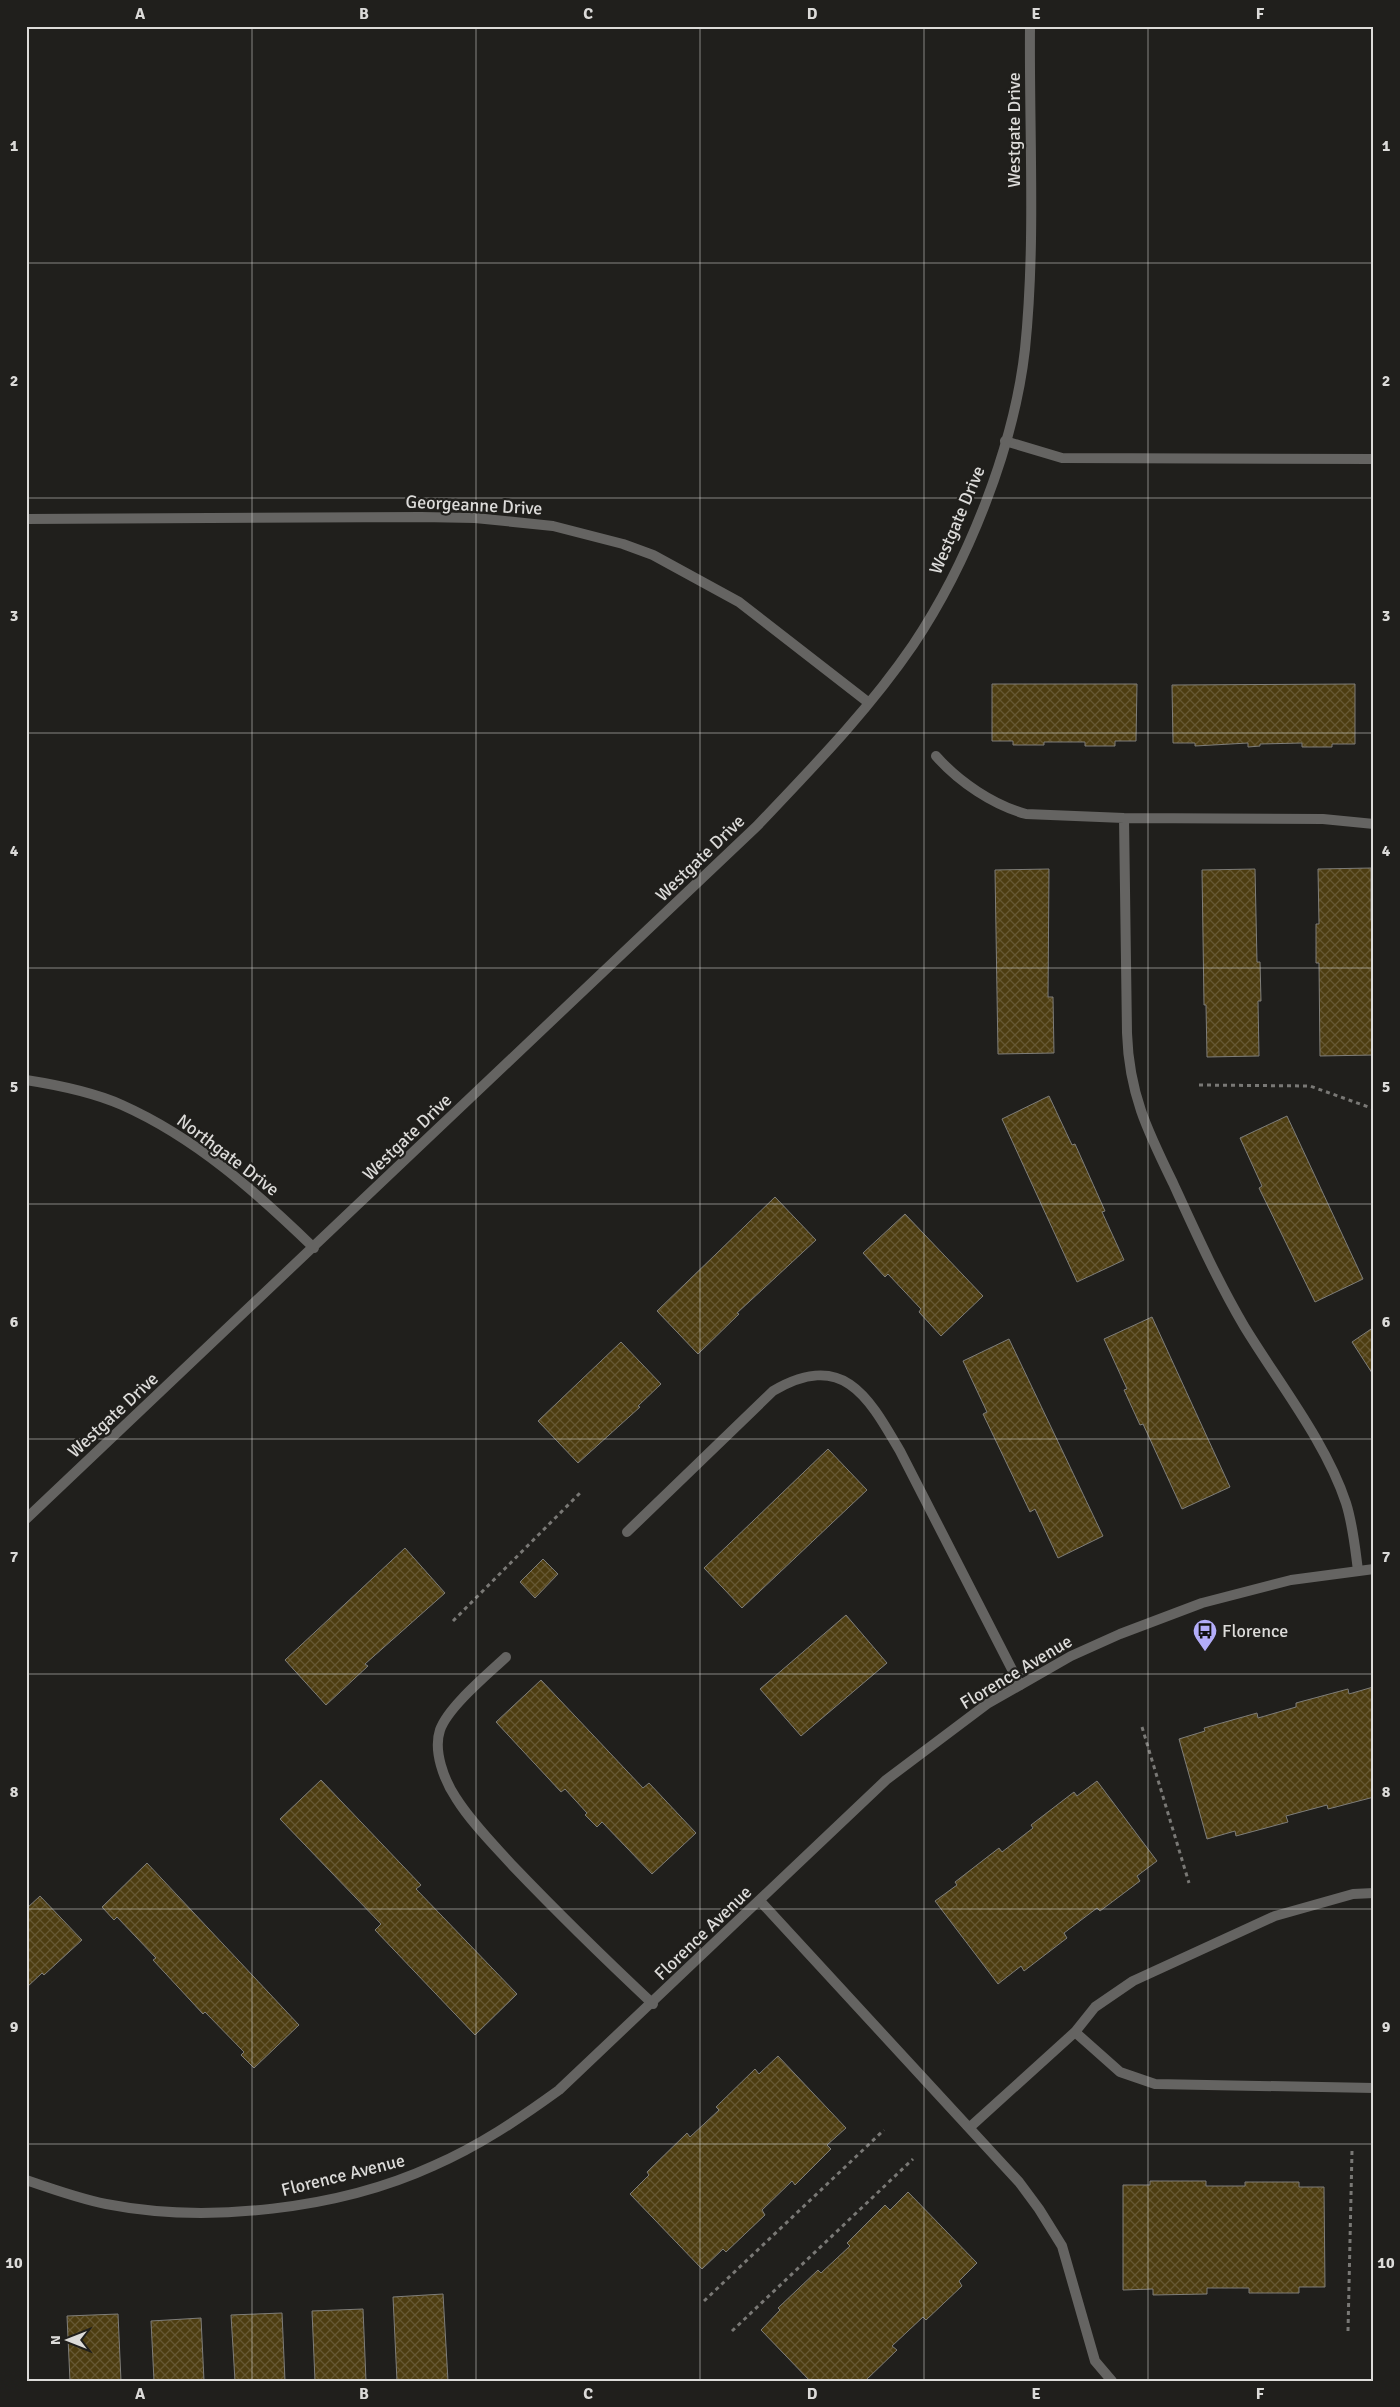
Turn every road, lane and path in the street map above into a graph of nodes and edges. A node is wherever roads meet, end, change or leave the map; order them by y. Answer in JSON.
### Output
{"nodes":[{"id":1,"x":1030,"y":26,"type":"edge"},
{"id":2,"x":1006,"y":441,"type":"junction"},
{"id":3,"x":1374,"y":458,"type":"edge"},
{"id":4,"x":26,"y":519,"type":"edge"},
{"id":5,"x":868,"y":703,"type":"junction"},
{"id":6,"x":936,"y":756,"type":"dead end"},
{"id":7,"x":1124,"y":818,"type":"junction"},
{"id":8,"x":1374,"y":824,"type":"edge"},
{"id":9,"x":26,"y":1080,"type":"edge"},
{"id":10,"x":1199,"y":1085,"type":"dead end"},
{"id":11,"x":1374,"y":1109,"type":"edge"},
{"id":12,"x":314,"y":1248,"type":"junction"},
{"id":13,"x":580,"y":1493,"type":"dead end"},
{"id":14,"x":26,"y":1519,"type":"edge"},
{"id":15,"x":627,"y":1532,"type":"dead end"},
{"id":16,"x":1374,"y":1569,"type":"edge"},
{"id":17,"x":1358,"y":1570,"type":"junction"},
{"id":18,"x":453,"y":1621,"type":"dead end"},
{"id":19,"x":506,"y":1657,"type":"dead end"},
{"id":20,"x":1020,"y":1684,"type":"junction"},
{"id":21,"x":1142,"y":1727,"type":"dead end"},
{"id":22,"x":1189,"y":1883,"type":"dead end"},
{"id":23,"x":1374,"y":1893,"type":"edge"},
{"id":24,"x":760,"y":1901,"type":"junction"},
{"id":25,"x":653,"y":2004,"type":"junction"},
{"id":26,"x":1075,"y":2032,"type":"junction"},
{"id":27,"x":1374,"y":2088,"type":"edge"},
{"id":28,"x":969,"y":2128,"type":"junction"},
{"id":29,"x":884,"y":2130,"type":"dead end"},
{"id":30,"x":1352,"y":2151,"type":"dead end"},
{"id":31,"x":913,"y":2159,"type":"dead end"},
{"id":32,"x":26,"y":2180,"type":"edge"},
{"id":33,"x":704,"y":2300,"type":"dead end"},
{"id":34,"x":732,"y":2331,"type":"dead end"},
{"id":35,"x":1348,"y":2331,"type":"dead end"},
{"id":36,"x":1112,"y":2381,"type":"edge"}],
"edges":[{"from":1,"to":2,"type":"street","name":"Westgate Drive"},
{"from":2,"to":3,"type":"street"},
{"from":2,"to":5,"type":"street","name":"Westgate Drive"},
{"from":4,"to":5,"type":"street","name":"Georgeanne Drive"},
{"from":5,"to":12,"type":"street","name":"Westgate Drive"},
{"from":6,"to":7,"type":"street"},
{"from":7,"to":8,"type":"street"},
{"from":7,"to":17,"type":"street"},
{"from":9,"to":12,"type":"street","name":"Northgate Drive"},
{"from":10,"to":11,"type":"path"},
{"from":12,"to":14,"type":"street","name":"Westgate Drive"},
{"from":13,"to":18,"type":"path"},
{"from":15,"to":20,"type":"street"},
{"from":16,"to":17,"type":"street","name":"Florence Avenue"},
{"from":17,"to":20,"type":"street","name":"Florence Avenue"},
{"from":19,"to":25,"type":"street"},
{"from":20,"to":24,"type":"street","name":"Florence Avenue"},
{"from":21,"to":22,"type":"path"},
{"from":23,"to":26,"type":"street"},
{"from":24,"to":25,"type":"street","name":"Florence Avenue"},
{"from":24,"to":28,"type":"street"},
{"from":25,"to":32,"type":"street","name":"Florence Avenue"},
{"from":26,"to":27,"type":"street"},
{"from":26,"to":28,"type":"street"},
{"from":28,"to":36,"type":"street"},
{"from":29,"to":33,"type":"path"},
{"from":30,"to":35,"type":"path"},
{"from":31,"to":34,"type":"path"}]}
